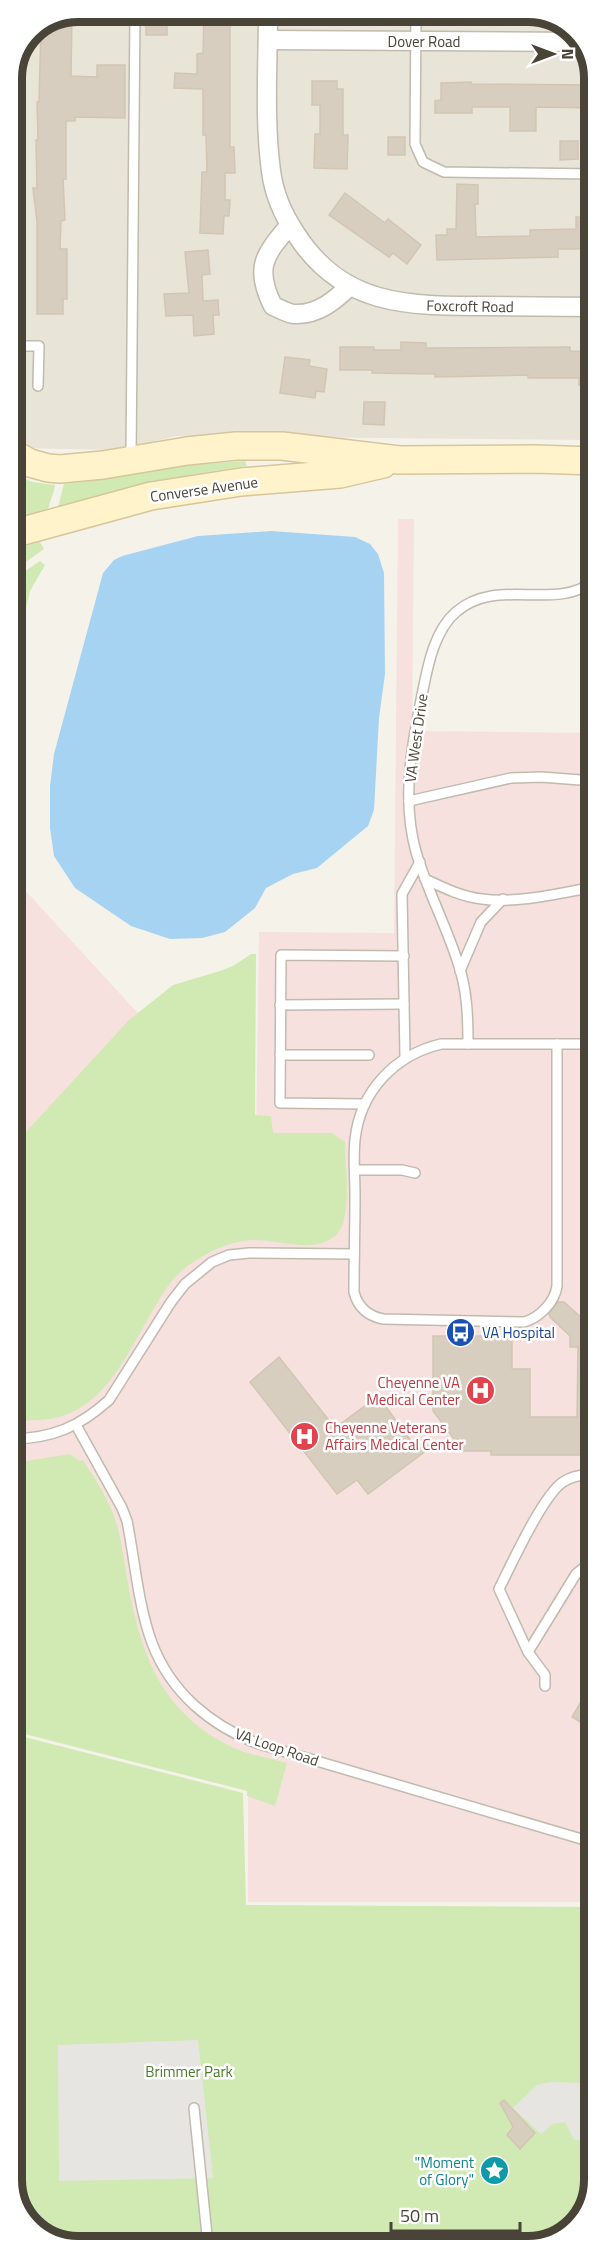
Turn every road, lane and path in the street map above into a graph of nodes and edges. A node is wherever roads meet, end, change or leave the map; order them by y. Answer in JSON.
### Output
{"nodes":[{"id":1,"x":135,"y":22,"type":"edge"},
{"id":2,"x":268,"y":22,"type":"edge"},
{"id":3,"x":416,"y":23,"type":"edge"},
{"id":4,"x":268,"y":40,"type":"junction"},
{"id":5,"x":416,"y":41,"type":"junction"},
{"id":6,"x":571,"y":42,"type":"edge"},
{"id":7,"x":585,"y":174,"type":"edge"},
{"id":8,"x":290,"y":225,"type":"junction"},
{"id":9,"x":350,"y":286,"type":"junction"},
{"id":10,"x":585,"y":307,"type":"edge"},
{"id":11,"x":22,"y":346,"type":"edge"},
{"id":12,"x":38,"y":386,"type":"dead end"},
{"id":13,"x":22,"y":459,"type":"edge"},
{"id":14,"x":131,"y":460,"type":"junction"},
{"id":15,"x":399,"y":460,"type":"junction"},
{"id":16,"x":585,"y":461,"type":"edge"},
{"id":17,"x":22,"y":531,"type":"edge"},
{"id":18,"x":585,"y":585,"type":"edge"},
{"id":19,"x":585,"y":780,"type":"edge"},
{"id":20,"x":408,"y":801,"type":"junction"},
{"id":21,"x":420,"y":862,"type":"junction"},
{"id":22,"x":425,"y":879,"type":"junction"},
{"id":23,"x":585,"y":888,"type":"edge"},
{"id":24,"x":503,"y":899,"type":"junction"},
{"id":25,"x":404,"y":956,"type":"junction"},
{"id":26,"x":460,"y":970,"type":"junction"},
{"id":27,"x":405,"y":1004,"type":"junction"},
{"id":28,"x":280,"y":1005,"type":"junction"},
{"id":29,"x":468,"y":1044,"type":"junction"},
{"id":30,"x":557,"y":1044,"type":"junction"},
{"id":31,"x":585,"y":1044,"type":"edge"},
{"id":32,"x":280,"y":1055,"type":"junction"},
{"id":33,"x":369,"y":1055,"type":"dead end"},
{"id":34,"x":405,"y":1057,"type":"junction"},
{"id":35,"x":365,"y":1104,"type":"junction"},
{"id":36,"x":355,"y":1170,"type":"junction"},
{"id":37,"x":415,"y":1173,"type":"dead end"},
{"id":38,"x":354,"y":1254,"type":"junction"},
{"id":39,"x":76,"y":1425,"type":"junction"},
{"id":40,"x":22,"y":1438,"type":"edge"},
{"id":41,"x":585,"y":1476,"type":"edge"},
{"id":42,"x":585,"y":1567,"type":"edge"},
{"id":43,"x":528,"y":1652,"type":"junction"},
{"id":44,"x":545,"y":1686,"type":"dead end"},
{"id":45,"x":585,"y":1840,"type":"edge"},
{"id":46,"x":194,"y":2108,"type":"dead end"},
{"id":47,"x":207,"y":2235,"type":"edge"}],
"edges":[{"from":1,"to":14,"type":"lane"},
{"from":2,"to":4,"type":"street","name":"Foxcroft Road"},
{"from":3,"to":5,"type":"lane"},
{"from":4,"to":5,"type":"street","name":"Dover Road"},
{"from":4,"to":8,"type":"street","name":"Foxcroft Road"},
{"from":5,"to":6,"type":"street","name":"Dover Road"},
{"from":5,"to":7,"type":"lane"},
{"from":8,"to":9,"type":"street","name":"Foxcroft Road"},
{"from":8,"to":9,"type":"street"},
{"from":9,"to":10,"type":"street","name":"Foxcroft Road"},
{"from":11,"to":12,"type":"lane"},
{"from":13,"to":14,"type":"main road","name":"Converse Avenue"},
{"from":14,"to":15,"type":"main road","name":"Converse Avenue"},
{"from":15,"to":16,"type":"main road","name":"Converse Avenue"},
{"from":15,"to":17,"type":"main road","name":"Converse Avenue"},
{"from":18,"to":20,"type":"lane","name":"VA West Drive"},
{"from":19,"to":20,"type":"lane"},
{"from":20,"to":21,"type":"lane","name":"VA West Drive"},
{"from":21,"to":22,"type":"lane","name":"VA West Drive"},
{"from":21,"to":25,"type":"lane"},
{"from":22,"to":24,"type":"lane"},
{"from":22,"to":26,"type":"lane","name":"VA West Drive"},
{"from":23,"to":24,"type":"lane"},
{"from":24,"to":26,"type":"lane"},
{"from":25,"to":27,"type":"lane"},
{"from":25,"to":28,"type":"lane"},
{"from":26,"to":29,"type":"lane","name":"VA West Drive"},
{"from":27,"to":28,"type":"lane"},
{"from":27,"to":34,"type":"lane"},
{"from":28,"to":32,"type":"lane"},
{"from":29,"to":30,"type":"lane"},
{"from":29,"to":34,"type":"lane"},
{"from":30,"to":31,"type":"lane"},
{"from":30,"to":38,"type":"lane"},
{"from":32,"to":33,"type":"lane"},
{"from":32,"to":35,"type":"lane"},
{"from":34,"to":35,"type":"lane"},
{"from":35,"to":36,"type":"lane"},
{"from":36,"to":37,"type":"lane"},
{"from":36,"to":38,"type":"lane"},
{"from":38,"to":39,"type":"lane"},
{"from":39,"to":40,"type":"lane"},
{"from":39,"to":45,"type":"lane","name":"VA Loop Road"},
{"from":41,"to":43,"type":"lane"},
{"from":42,"to":43,"type":"lane"},
{"from":43,"to":44,"type":"lane"},
{"from":46,"to":47,"type":"lane"}]}
